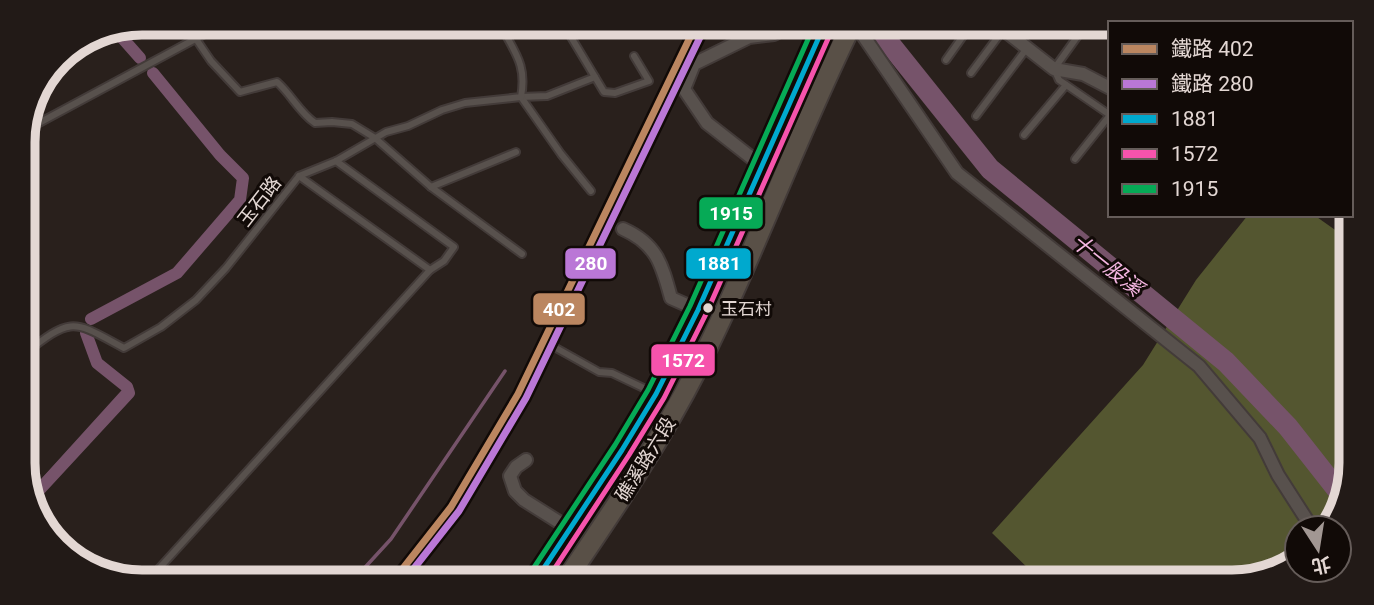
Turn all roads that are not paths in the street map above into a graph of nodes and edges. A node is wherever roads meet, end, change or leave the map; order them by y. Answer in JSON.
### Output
{"nodes":[{"id":1,"x":202,"y":35,"type":"edge"},
{"id":2,"x":506,"y":35,"type":"edge"},
{"id":3,"x":766,"y":35,"type":"edge"},
{"id":4,"x":820,"y":35,"type":"edge"},
{"id":5,"x":847,"y":35,"type":"edge"},
{"id":6,"x":863,"y":35,"type":"edge"},
{"id":7,"x":964,"y":35,"type":"edge"},
{"id":8,"x":999,"y":35,"type":"edge"},
{"id":9,"x":1010,"y":35,"type":"edge"},
{"id":10,"x":1078,"y":35,"type":"edge"},
{"id":11,"x":570,"y":37,"type":"dead end"},
{"id":12,"x":196,"y":38,"type":"junction"},
{"id":13,"x":1027,"y":48,"type":"junction"},
{"id":14,"x":634,"y":56,"type":"dead end"},
{"id":15,"x":946,"y":60,"type":"dead end"},
{"id":16,"x":1054,"y":69,"type":"junction"},
{"id":17,"x":971,"y":73,"type":"dead end"},
{"id":18,"x":595,"y":77,"type":"junction"},
{"id":19,"x":1066,"y":85,"type":"junction"},
{"id":20,"x":1108,"y":87,"type":"edge"},
{"id":21,"x":521,"y":97,"type":"junction"},
{"id":22,"x":1108,"y":114,"type":"edge"},
{"id":23,"x":976,"y":116,"type":"dead end"},
{"id":24,"x":1108,"y":118,"type":"edge"},
{"id":25,"x":37,"y":124,"type":"edge"},
{"id":26,"x":1024,"y":135,"type":"dead end"},
{"id":27,"x":375,"y":138,"type":"junction"},
{"id":28,"x":516,"y":152,"type":"dead end"},
{"id":29,"x":1075,"y":159,"type":"dead end"},
{"id":30,"x":337,"y":160,"type":"junction"},
{"id":31,"x":762,"y":166,"type":"junction"},
{"id":32,"x":299,"y":176,"type":"junction"},
{"id":33,"x":431,"y":187,"type":"junction"},
{"id":34,"x":591,"y":191,"type":"dead end"},
{"id":35,"x":623,"y":229,"type":"dead end"},
{"id":36,"x":522,"y":254,"type":"dead end"},
{"id":37,"x":430,"y":270,"type":"junction"},
{"id":38,"x":698,"y":310,"type":"junction"},
{"id":39,"x":35,"y":346,"type":"edge"},
{"id":40,"x":556,"y":348,"type":"dead end"},
{"id":41,"x":656,"y":394,"type":"junction"},
{"id":42,"x":526,"y":460,"type":"dead end"},
{"id":43,"x":1303,"y":514,"type":"edge"},
{"id":44,"x":570,"y":529,"type":"junction"},
{"id":45,"x":158,"y":570,"type":"edge"},
{"id":46,"x":543,"y":570,"type":"edge"},
{"id":47,"x":573,"y":570,"type":"edge"}],
"edges":[{"from":1,"to":12,"type":"lane"},
{"from":2,"to":21,"type":"lane"},
{"from":3,"to":31,"type":"street"},
{"from":4,"to":31,"type":"main road","name":"礁溪路六段"},
{"from":5,"to":47,"type":"main road","name":"礁溪路六段"},
{"from":6,"to":43,"type":"street"},
{"from":7,"to":15,"type":"lane"},
{"from":8,"to":17,"type":"lane"},
{"from":9,"to":13,"type":"street"},
{"from":10,"to":16,"type":"lane"},
{"from":11,"to":18,"type":"lane"},
{"from":12,"to":25,"type":"lane"},
{"from":12,"to":27,"type":"lane"},
{"from":13,"to":16,"type":"street"},
{"from":13,"to":23,"type":"lane"},
{"from":14,"to":18,"type":"lane"},
{"from":16,"to":19,"type":"lane"},
{"from":16,"to":20,"type":"street"},
{"from":18,"to":21,"type":"lane","name":"玉石路"},
{"from":19,"to":22,"type":"lane"},
{"from":19,"to":26,"type":"lane"},
{"from":21,"to":27,"type":"lane","name":"玉石路"},
{"from":21,"to":34,"type":"lane"},
{"from":24,"to":29,"type":"lane"},
{"from":27,"to":30,"type":"lane","name":"玉石路"},
{"from":27,"to":33,"type":"lane"},
{"from":28,"to":33,"type":"lane"},
{"from":30,"to":32,"type":"lane","name":"玉石路"},
{"from":30,"to":37,"type":"lane"},
{"from":31,"to":38,"type":"main road","name":"礁溪路六段"},
{"from":32,"to":37,"type":"lane"},
{"from":32,"to":39,"type":"lane","name":"玉石路"},
{"from":33,"to":36,"type":"lane"},
{"from":35,"to":38,"type":"street"},
{"from":37,"to":45,"type":"lane"},
{"from":38,"to":41,"type":"main road","name":"礁溪路六段"},
{"from":40,"to":41,"type":"lane"},
{"from":41,"to":44,"type":"main road","name":"礁溪路六段"},
{"from":42,"to":44,"type":"street"},
{"from":44,"to":46,"type":"main road","name":"礁溪路六段"}]}
